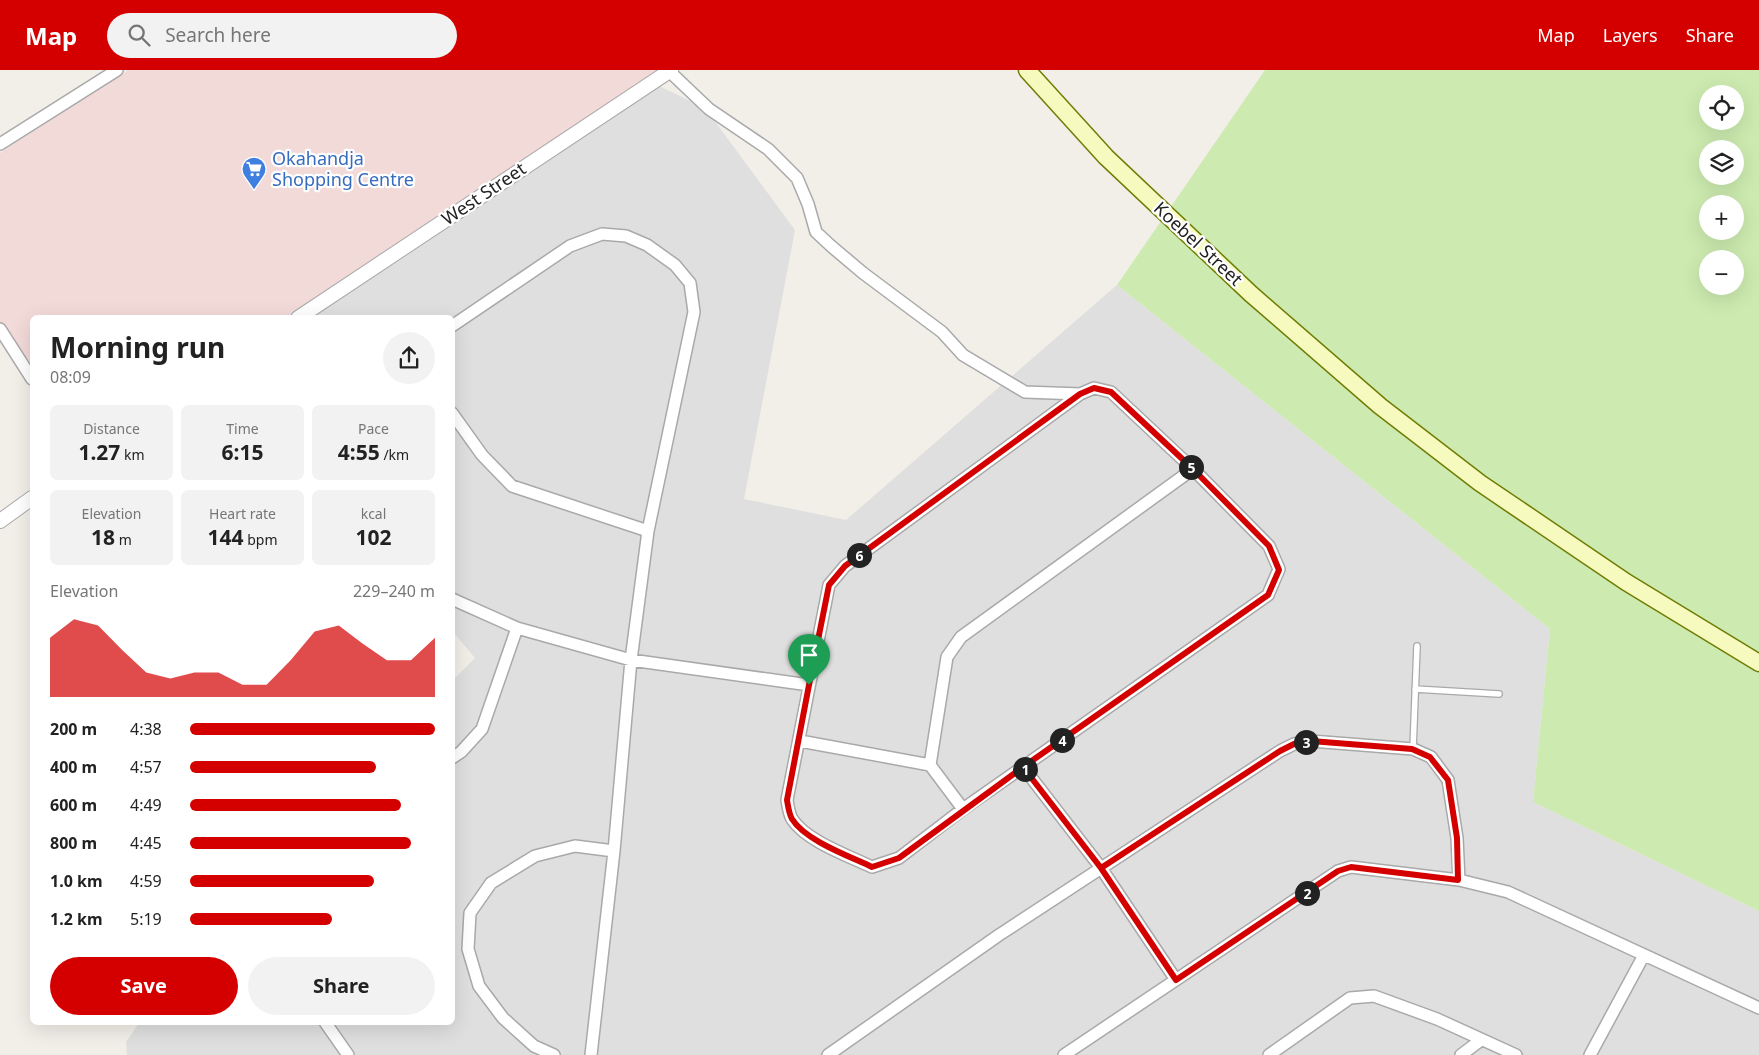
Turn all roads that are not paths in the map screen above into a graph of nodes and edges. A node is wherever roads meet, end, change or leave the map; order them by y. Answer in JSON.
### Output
{"nodes":[{"id":1,"x":117,"y":70,"type":"edge"},
{"id":2,"x":670,"y":70,"type":"edge"},
{"id":3,"x":1027,"y":70,"type":"edge"},
{"id":4,"x":0,"y":144,"type":"edge"},
{"id":5,"x":302,"y":315,"type":"edge"},
{"id":6,"x":455,"y":324,"type":"edge"},
{"id":7,"x":0,"y":329,"type":"edge"},
{"id":8,"x":30,"y":376,"type":"edge"},
{"id":9,"x":1080,"y":394,"type":"junction"},
{"id":10,"x":455,"y":422,"type":"edge"},
{"id":11,"x":1193,"y":469,"type":"junction"},
{"id":12,"x":30,"y":499,"type":"edge"},
{"id":13,"x":0,"y":521,"type":"edge"},
{"id":14,"x":648,"y":532,"type":"junction"},
{"id":15,"x":455,"y":600,"type":"edge"},
{"id":16,"x":517,"y":628,"type":"junction"},
{"id":17,"x":1417,"y":646,"type":"dead end"},
{"id":18,"x":631,"y":660,"type":"junction"},
{"id":19,"x":1759,"y":663,"type":"edge"},
{"id":20,"x":809,"y":685,"type":"junction"},
{"id":21,"x":1415,"y":689,"type":"junction"},
{"id":22,"x":1499,"y":694,"type":"dead end"},
{"id":23,"x":800,"y":741,"type":"junction"},
{"id":24,"x":1412,"y":749,"type":"junction"},
{"id":25,"x":455,"y":756,"type":"edge"},
{"id":26,"x":930,"y":765,"type":"junction"},
{"id":27,"x":1023,"y":767,"type":"junction"},
{"id":28,"x":963,"y":809,"type":"junction"},
{"id":29,"x":614,"y":850,"type":"junction"},
{"id":30,"x":1101,"y":868,"type":"junction"},
{"id":31,"x":1458,"y":880,"type":"junction"},
{"id":32,"x":1644,"y":955,"type":"junction"},
{"id":33,"x":1176,"y":980,"type":"junction"},
{"id":34,"x":1759,"y":1008,"type":"edge"},
{"id":35,"x":328,"y":1025,"type":"edge"},
{"id":36,"x":1481,"y":1040,"type":"junction"},
{"id":37,"x":348,"y":1055,"type":"edge"},
{"id":38,"x":554,"y":1055,"type":"edge"},
{"id":39,"x":591,"y":1055,"type":"edge"},
{"id":40,"x":828,"y":1055,"type":"edge"},
{"id":41,"x":1064,"y":1055,"type":"edge"},
{"id":42,"x":1269,"y":1055,"type":"edge"},
{"id":43,"x":1461,"y":1055,"type":"edge"},
{"id":44,"x":1516,"y":1055,"type":"edge"},
{"id":45,"x":1590,"y":1055,"type":"edge"}],
"edges":[{"from":1,"to":4,"type":"street"},
{"from":2,"to":5,"type":"street","name":"West Street"},
{"from":2,"to":9,"type":"street"},
{"from":3,"to":19,"type":"main road","name":"Koebel Street"},
{"from":6,"to":14,"type":"street"},
{"from":7,"to":8,"type":"street"},
{"from":9,"to":11,"type":"street"},
{"from":9,"to":20,"type":"street"},
{"from":10,"to":14,"type":"street"},
{"from":11,"to":26,"type":"street"},
{"from":11,"to":27,"type":"street"},
{"from":12,"to":13,"type":"street"},
{"from":14,"to":18,"type":"street"},
{"from":15,"to":16,"type":"street"},
{"from":16,"to":18,"type":"street"},
{"from":16,"to":25,"type":"street"},
{"from":17,"to":21,"type":"lane"},
{"from":18,"to":20,"type":"street"},
{"from":18,"to":29,"type":"street"},
{"from":20,"to":23,"type":"street"},
{"from":21,"to":22,"type":"lane"},
{"from":21,"to":24,"type":"lane"},
{"from":23,"to":26,"type":"street"},
{"from":23,"to":28,"type":"street"},
{"from":24,"to":30,"type":"street"},
{"from":24,"to":31,"type":"street"},
{"from":26,"to":28,"type":"street"},
{"from":27,"to":28,"type":"street"},
{"from":27,"to":30,"type":"street"},
{"from":29,"to":38,"type":"street"},
{"from":29,"to":39,"type":"street"},
{"from":30,"to":33,"type":"street"},
{"from":30,"to":40,"type":"street"},
{"from":31,"to":32,"type":"street"},
{"from":31,"to":33,"type":"street"},
{"from":32,"to":34,"type":"street"},
{"from":32,"to":45,"type":"street"},
{"from":33,"to":41,"type":"street"},
{"from":35,"to":37,"type":"street"},
{"from":36,"to":42,"type":"street"},
{"from":36,"to":43,"type":"street"},
{"from":36,"to":44,"type":"street"}]}
